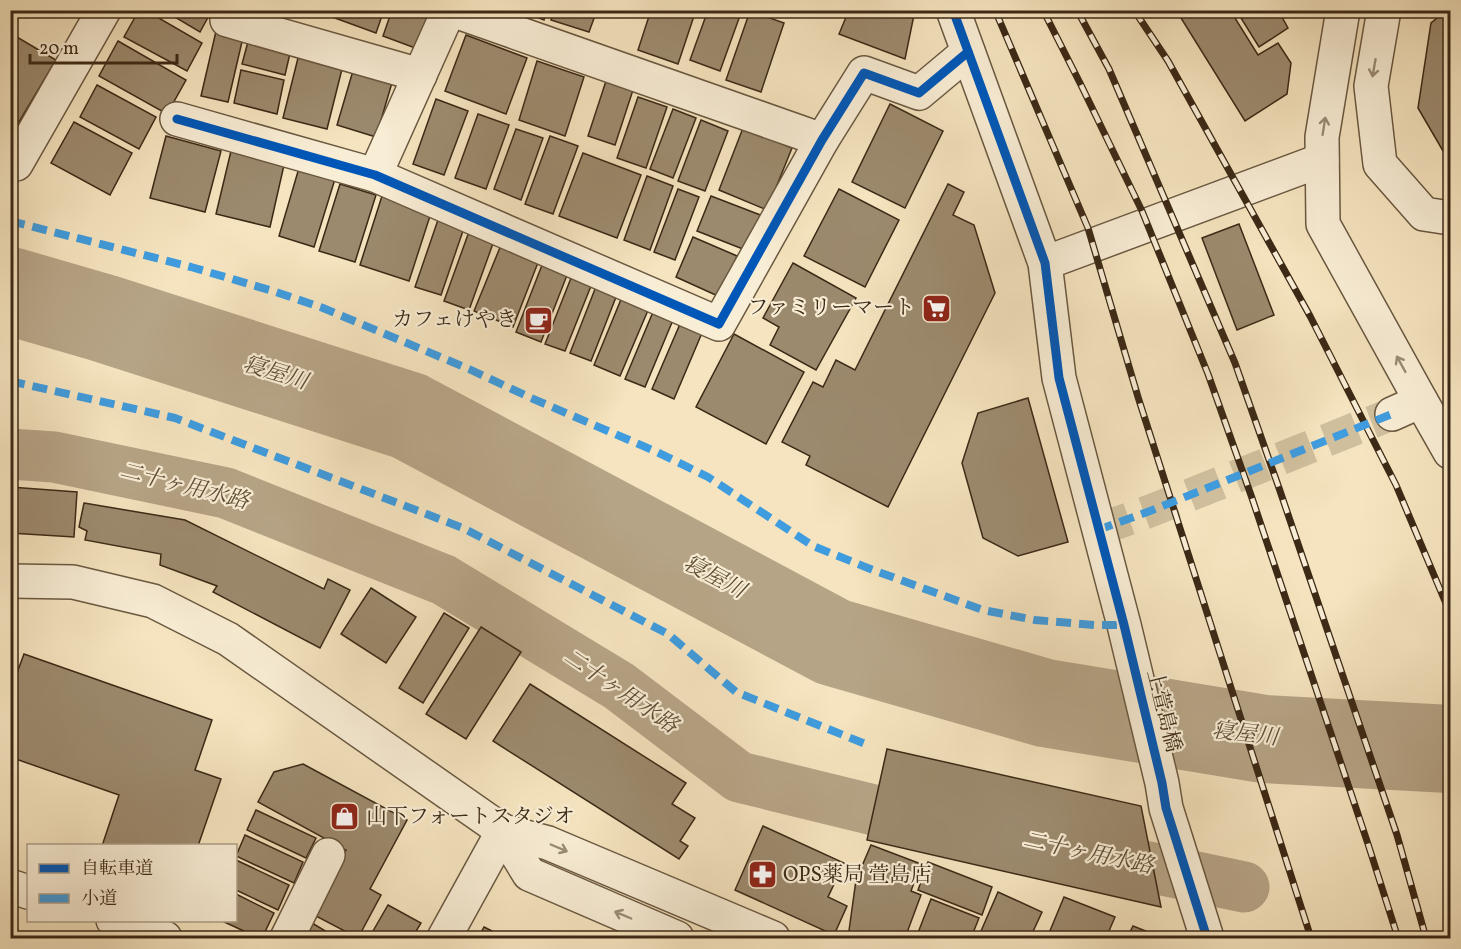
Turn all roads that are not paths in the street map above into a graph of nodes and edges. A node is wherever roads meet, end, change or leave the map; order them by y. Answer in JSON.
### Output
{"nodes":[{"id":1,"x":104,"y":10,"type":"edge"},
{"id":2,"x":450,"y":10,"type":"edge"},
{"id":3,"x":953,"y":10,"type":"edge"},
{"id":4,"x":1343,"y":10,"type":"edge"},
{"id":5,"x":1384,"y":10,"type":"edge"},
{"id":6,"x":227,"y":20,"type":"dead end"},
{"id":7,"x":969,"y":52,"type":"junction"},
{"id":8,"x":420,"y":75,"type":"junction"},
{"id":9,"x":177,"y":119,"type":"dead end"},
{"id":10,"x":822,"y":140,"type":"junction"},
{"id":11,"x":1322,"y":160,"type":"junction"},
{"id":12,"x":16,"y":164,"type":"dead end"},
{"id":13,"x":375,"y":175,"type":"junction"},
{"id":14,"x":1450,"y":218,"type":"edge"},
{"id":15,"x":1045,"y":263,"type":"junction"},
{"id":16,"x":1450,"y":452,"type":"edge"},
{"id":17,"x":10,"y":581,"type":"edge"},
{"id":18,"x":503,"y":831,"type":"junction"},
{"id":19,"x":328,"y":855,"type":"dead end"},
{"id":20,"x":10,"y":886,"type":"edge"},
{"id":21,"x":27,"y":892,"type":"edge"},
{"id":22,"x":116,"y":922,"type":"edge"},
{"id":23,"x":165,"y":939,"type":"edge"},
{"id":24,"x":286,"y":939,"type":"edge"},
{"id":25,"x":444,"y":939,"type":"edge"},
{"id":26,"x":677,"y":939,"type":"edge"},
{"id":27,"x":773,"y":939,"type":"edge"},
{"id":28,"x":1207,"y":939,"type":"edge"}],
"edges":[{"from":1,"to":12,"type":"street"},
{"from":2,"to":8,"type":"street"},
{"from":2,"to":10,"type":"street"},
{"from":3,"to":7,"type":"street","name":"上萱島橋"},
{"from":11,"to":4,"type":"street","one_way":true},
{"from":5,"to":14,"type":"street","one_way":true},
{"from":6,"to":8,"type":"street"},
{"from":7,"to":10,"type":"street"},
{"from":7,"to":15,"type":"street","name":"上萱島橋"},
{"from":8,"to":13,"type":"street"},
{"from":9,"to":13,"type":"street"},
{"from":10,"to":13,"type":"street"},
{"from":11,"to":15,"type":"street"},
{"from":16,"to":11,"type":"street","one_way":true},
{"from":15,"to":28,"type":"street","name":"上萱島橋"},
{"from":17,"to":18,"type":"street"},
{"from":18,"to":25,"type":"street"},
{"from":26,"to":18,"type":"street","one_way":true},
{"from":18,"to":27,"type":"street","one_way":true},
{"from":19,"to":24,"type":"street"},
{"from":20,"to":21,"type":"street"},
{"from":22,"to":23,"type":"street"}]}
